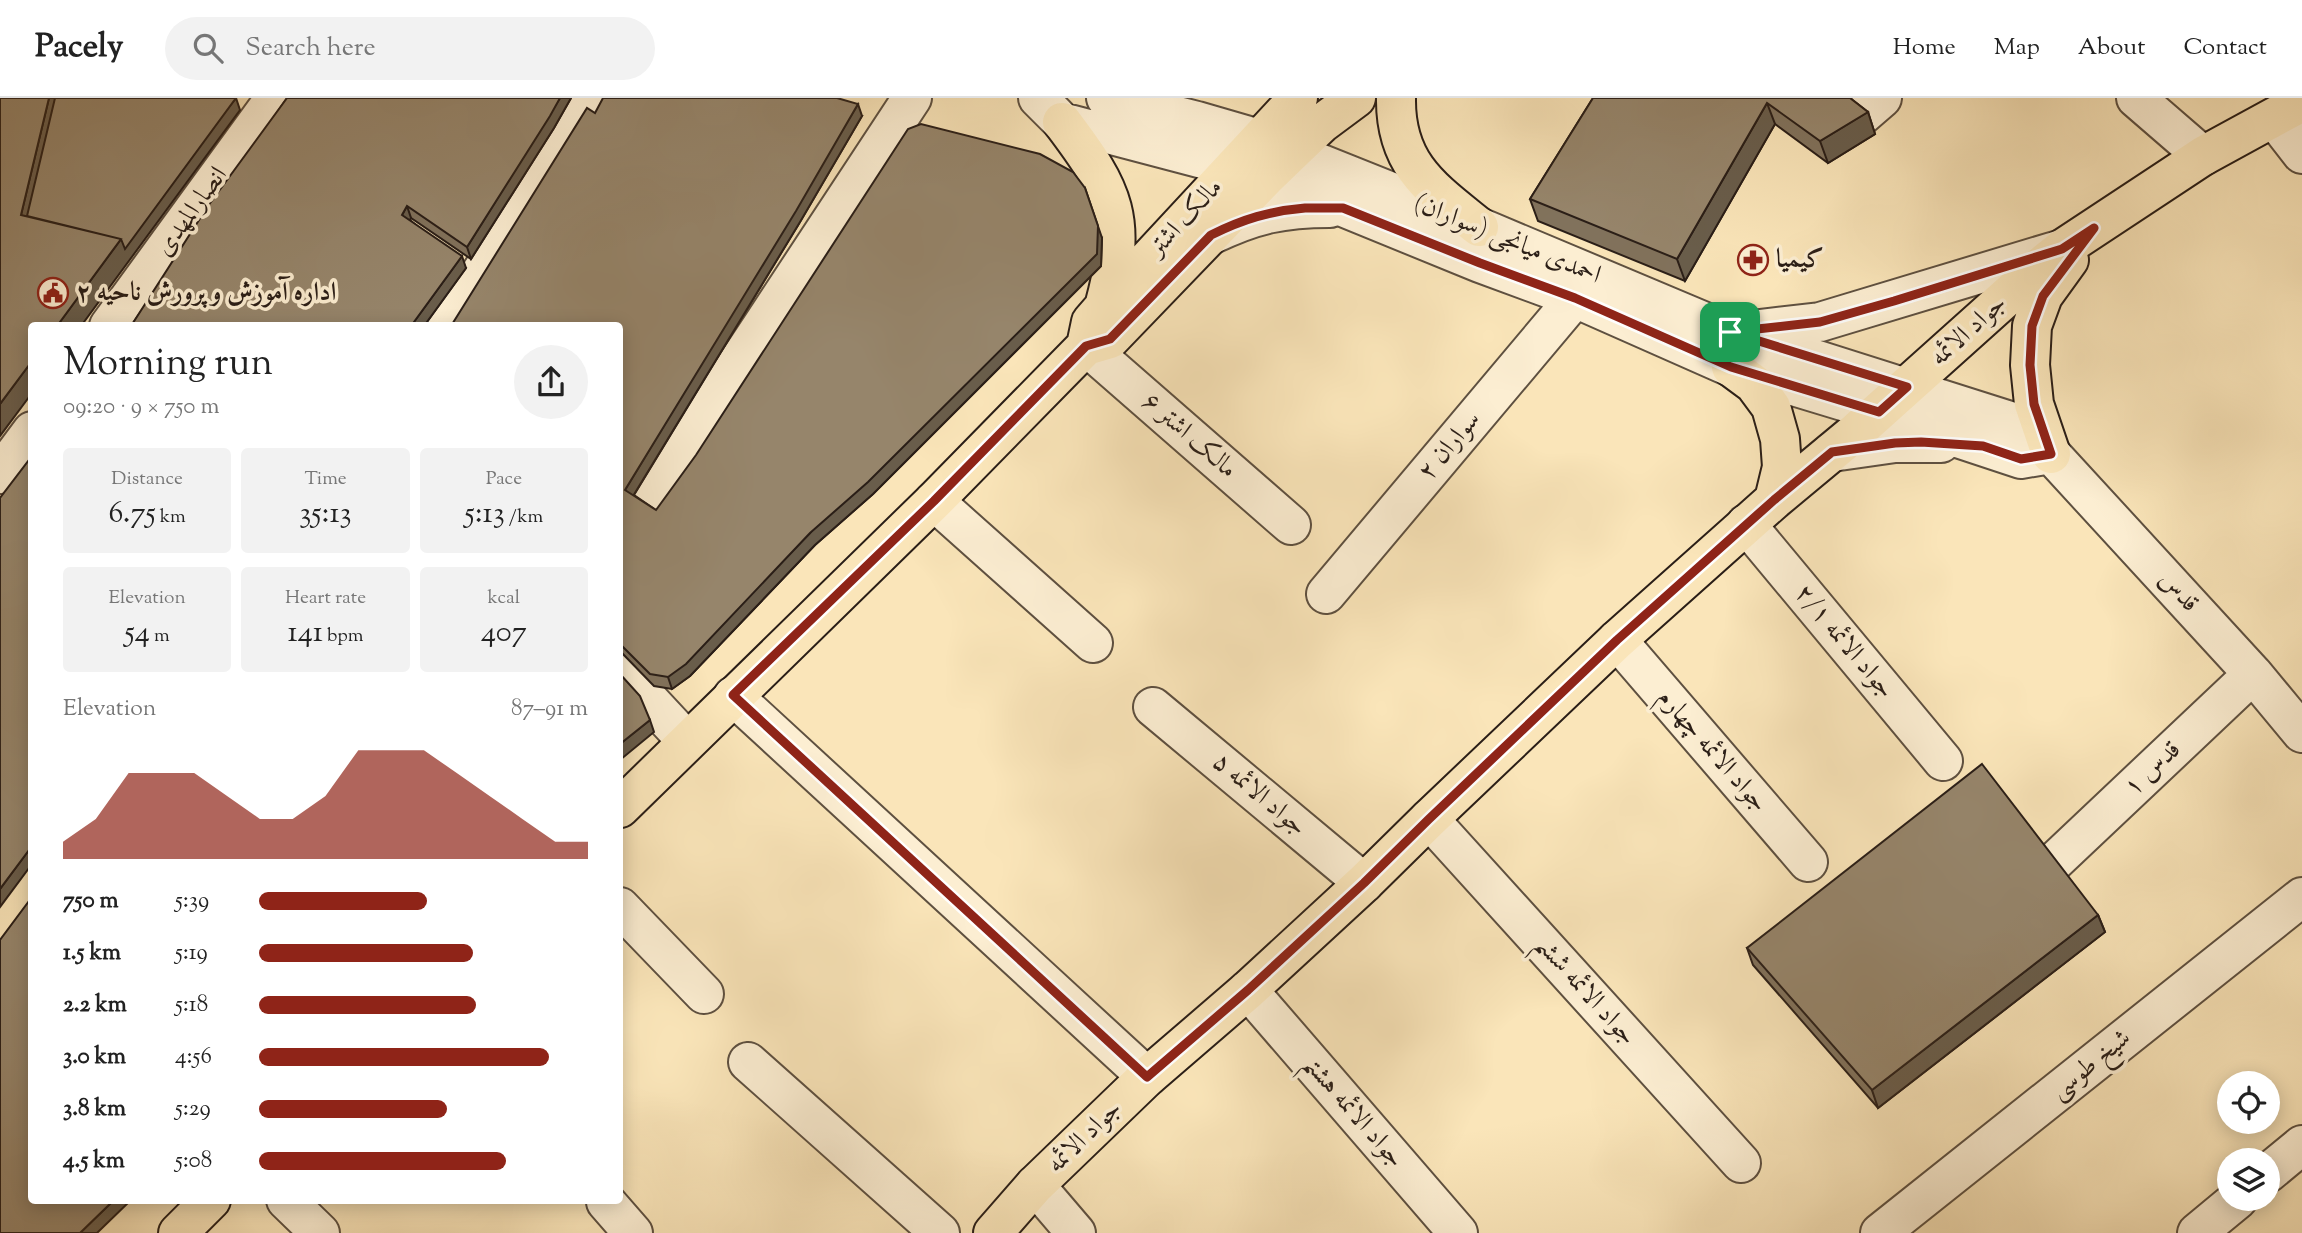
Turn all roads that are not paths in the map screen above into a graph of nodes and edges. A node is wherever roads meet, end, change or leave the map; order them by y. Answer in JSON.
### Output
{"nodes":[{"id":1,"x":589,"y":98,"type":"edge"},
{"id":2,"x":912,"y":98,"type":"edge"},
{"id":3,"x":1106,"y":98,"type":"edge"},
{"id":4,"x":1290,"y":98,"type":"edge"},
{"id":5,"x":1298,"y":98,"type":"edge"},
{"id":6,"x":1356,"y":98,"type":"edge"},
{"id":7,"x":1396,"y":98,"type":"edge"},
{"id":8,"x":2136,"y":98,"type":"edge"},
{"id":9,"x":259,"y":103,"type":"edge"},
{"id":10,"x":1050,"y":110,"type":"edge"},
{"id":11,"x":2288,"y":110,"type":"edge"},
{"id":12,"x":1182,"y":117,"type":"junction"},
{"id":13,"x":2302,"y":153,"type":"edge"},
{"id":14,"x":2203,"y":156,"type":"junction"},
{"id":15,"x":1263,"y":159,"type":"junction"},
{"id":16,"x":1343,"y":208,"type":"junction"},
{"id":17,"x":1479,"y":227,"type":"junction"},
{"id":18,"x":2094,"y":228,"type":"junction"},
{"id":19,"x":1211,"y":235,"type":"junction"},
{"id":20,"x":2062,"y":249,"type":"junction"},
{"id":21,"x":1575,"y":298,"type":"junction"},
{"id":22,"x":1104,"y":307,"type":"junction"},
{"id":23,"x":111,"y":322,"type":"edge"},
{"id":24,"x":447,"y":322,"type":"edge"},
{"id":25,"x":1086,"y":346,"type":"junction"},
{"id":26,"x":1730,"y":349,"type":"junction"},
{"id":27,"x":1907,"y":387,"type":"junction"},
{"id":28,"x":1879,"y":412,"type":"junction"},
{"id":29,"x":28,"y":436,"type":"edge"},
{"id":30,"x":1983,"y":446,"type":"junction"},
{"id":31,"x":1832,"y":452,"type":"junction"},
{"id":32,"x":2051,"y":454,"type":"junction"},
{"id":33,"x":0,"y":474,"type":"edge"},
{"id":34,"x":648,"y":499,"type":"dead end"},
{"id":35,"x":934,"y":501,"type":"junction"},
{"id":36,"x":1760,"y":512,"type":"junction"},
{"id":37,"x":1292,"y":525,"type":"dead end"},
{"id":38,"x":1326,"y":594,"type":"dead end"},
{"id":39,"x":1617,"y":640,"type":"junction"},
{"id":40,"x":1093,"y":643,"type":"dead end"},
{"id":41,"x":623,"y":672,"type":"edge"},
{"id":42,"x":2253,"y":674,"type":"junction"},
{"id":43,"x":733,"y":695,"type":"junction"},
{"id":44,"x":1153,"y":707,"type":"dead end"},
{"id":45,"x":2302,"y":733,"type":"edge"},
{"id":46,"x":687,"y":741,"type":"junction"},
{"id":47,"x":1943,"y":761,"type":"dead end"},
{"id":48,"x":623,"y":805,"type":"edge"},
{"id":49,"x":1429,"y":819,"type":"junction"},
{"id":50,"x":1808,"y":862,"type":"dead end"},
{"id":51,"x":2053,"y":863,"type":"edge"},
{"id":52,"x":1364,"y":883,"type":"junction"},
{"id":53,"x":2302,"y":897,"type":"edge"},
{"id":54,"x":623,"y":910,"type":"edge"},
{"id":55,"x":1248,"y":990,"type":"junction"},
{"id":56,"x":704,"y":994,"type":"dead end"},
{"id":57,"x":748,"y":1062,"type":"dead end"},
{"id":58,"x":1147,"y":1077,"type":"junction"},
{"id":59,"x":2302,"y":1145,"type":"edge"},
{"id":60,"x":1741,"y":1163,"type":"dead end"},
{"id":61,"x":2280,"y":1163,"type":"edge"},
{"id":62,"x":1035,"y":1185,"type":"junction"},
{"id":63,"x":207,"y":1204,"type":"edge"},
{"id":64,"x":290,"y":1204,"type":"edge"},
{"id":65,"x":608,"y":1204,"type":"edge"},
{"id":66,"x":2224,"y":1211,"type":"edge"},
{"id":67,"x":178,"y":1233,"type":"edge"},
{"id":68,"x":320,"y":1233,"type":"edge"},
{"id":69,"x":633,"y":1233,"type":"edge"},
{"id":70,"x":940,"y":1233,"type":"edge"},
{"id":71,"x":993,"y":1233,"type":"edge"},
{"id":72,"x":1076,"y":1233,"type":"edge"},
{"id":73,"x":1458,"y":1233,"type":"edge"},
{"id":74,"x":1880,"y":1233,"type":"edge"},
{"id":75,"x":2197,"y":1233,"type":"edge"}],
"edges":[{"from":1,"to":24,"type":"street"},
{"from":2,"to":34,"type":"street"},
{"from":3,"to":12,"type":"street","name":"احمدی میانجی (سواران)"},
{"from":4,"to":12,"type":"street"},
{"from":5,"to":15,"type":"main road","name":"مالک اشتر"},
{"from":6,"to":15,"type":"main road","name":"مالک اشتر"},
{"from":7,"to":17,"type":"main road"},
{"from":8,"to":14,"type":"street"},
{"from":9,"to":23,"type":"street","name":"انصارالمهدی"},
{"from":10,"to":15,"type":"street","name":"احمدی میانجی (سواران)"},
{"from":10,"to":22,"type":"main road"},
{"from":11,"to":13,"type":"street"},
{"from":11,"to":14,"type":"main road","name":"جواد الائمه"},
{"from":12,"to":15,"type":"street","name":"احمدی میانجی (سواران)"},
{"from":14,"to":18,"type":"main road","name":"جواد الائمه"},
{"from":15,"to":16,"type":"street","name":"احمدی میانجی (سواران)"},
{"from":15,"to":17,"type":"street","name":"احمدی میانجی (سواران)"},
{"from":15,"to":19,"type":"main road","name":"مالک اشتر"},
{"from":15,"to":22,"type":"main road","name":"مالک اشتر"},
{"from":16,"to":19,"type":"street"},
{"from":16,"to":21,"type":"street","name":"احمدی میانجی (سواران)"},
{"from":17,"to":26,"type":"street","name":"احمدی میانجی (سواران)"},
{"from":18,"to":20,"type":"main road","name":"جواد الائمه"},
{"from":18,"to":32,"type":"main road"},
{"from":19,"to":25,"type":"main road","name":"مالک اشتر"},
{"from":20,"to":26,"type":"street"},
{"from":20,"to":27,"type":"main road","name":"جواد الائمه"},
{"from":21,"to":26,"type":"street","name":"احمدی میانجی (سواران)"},
{"from":21,"to":38,"type":"street","name":"سواران ۲"},
{"from":22,"to":25,"type":"main road","name":"مالک اشتر"},
{"from":25,"to":35,"type":"main road","name":"مالک اشتر"},
{"from":25,"to":37,"type":"street","name":"مالک اشتر ۶"},
{"from":26,"to":27,"type":"street","name":"احمدی میانجی (سواران)"},
{"from":26,"to":28,"type":"street","name":"احمدی میانجی (سواران)"},
{"from":26,"to":36,"type":"main road"},
{"from":27,"to":28,"type":"main road","name":"جواد الائمه"},
{"from":27,"to":32,"type":"street","name":"قدس"},
{"from":28,"to":30,"type":"street"},
{"from":28,"to":31,"type":"main road","name":"جواد الائمه"},
{"from":29,"to":33,"type":"street"},
{"from":30,"to":31,"type":"street"},
{"from":30,"to":32,"type":"street"},
{"from":31,"to":36,"type":"main road","name":"جواد الائمه"},
{"from":32,"to":42,"type":"street","name":"قدس"},
{"from":35,"to":40,"type":"street"},
{"from":35,"to":43,"type":"main road","name":"مالک اشتر"},
{"from":36,"to":39,"type":"main road","name":"جواد الائمه"},
{"from":36,"to":47,"type":"street","name":"جواد الائمه ۲/۱"},
{"from":39,"to":49,"type":"main road","name":"جواد الائمه"},
{"from":39,"to":50,"type":"street","name":"جواد الائمه چهارم"},
{"from":41,"to":46,"type":"street"},
{"from":42,"to":45,"type":"street","name":"قدس"},
{"from":42,"to":51,"type":"street","name":"قدس ۱"},
{"from":43,"to":46,"type":"main road","name":"مالک اشتر"},
{"from":43,"to":58,"type":"street"},
{"from":44,"to":52,"type":"street","name":"جواد الائمه ۵"},
{"from":46,"to":48,"type":"main road","name":"مالک اشتر"},
{"from":49,"to":52,"type":"main road","name":"جواد الائمه"},
{"from":49,"to":60,"type":"street","name":"جواد الائمه ششم"},
{"from":52,"to":55,"type":"main road","name":"جواد الائمه"},
{"from":53,"to":74,"type":"street","name":"شیخ طوسی"},
{"from":54,"to":56,"type":"street"},
{"from":55,"to":58,"type":"main road","name":"جواد الائمه"},
{"from":55,"to":73,"type":"street","name":"جواد الائمه هشتم"},
{"from":57,"to":70,"type":"street"},
{"from":58,"to":62,"type":"main road","name":"جواد الائمه"},
{"from":59,"to":61,"type":"street"},
{"from":62,"to":71,"type":"main road","name":"جواد الائمه"},
{"from":62,"to":72,"type":"street"},
{"from":63,"to":67,"type":"main road"},
{"from":64,"to":68,"type":"street"},
{"from":65,"to":69,"type":"street"},
{"from":66,"to":75,"type":"street"}]}
